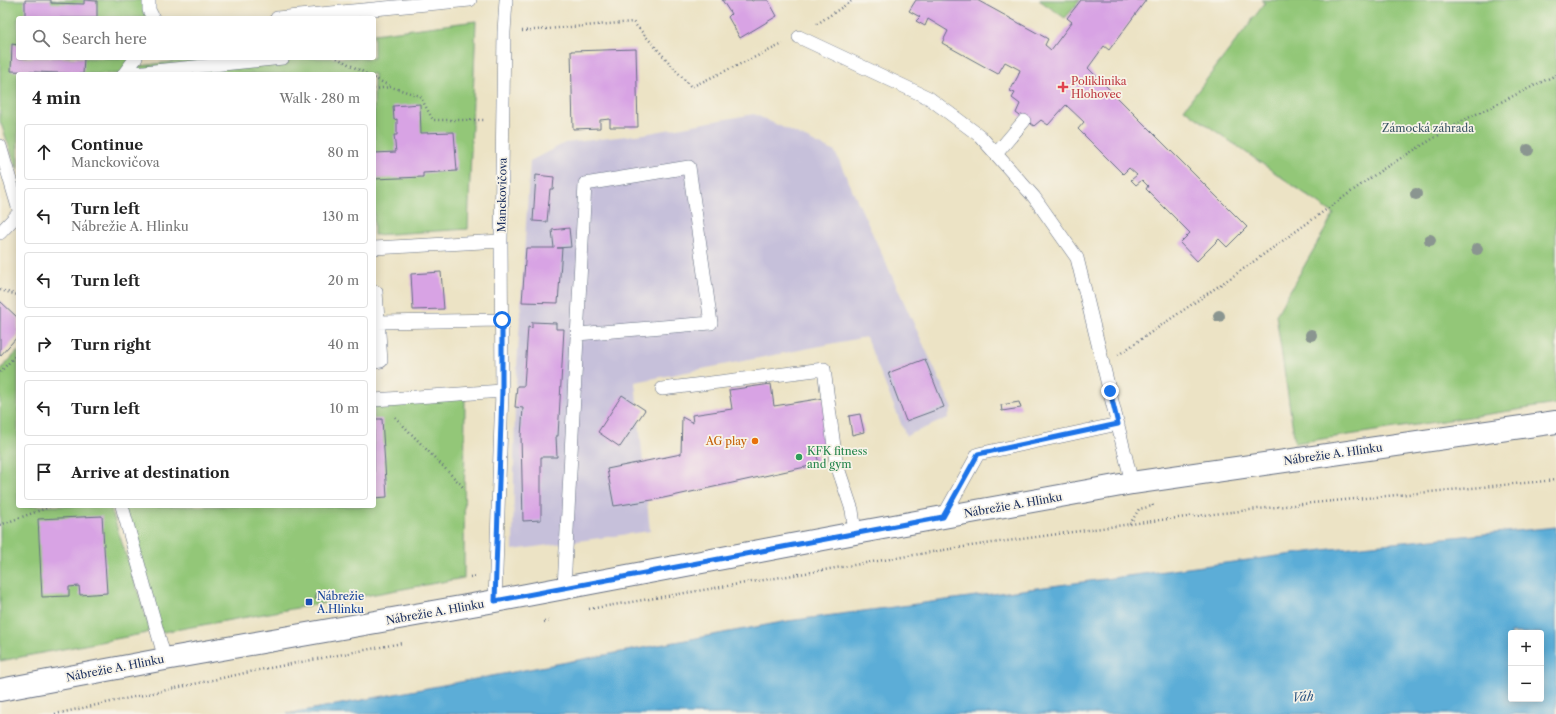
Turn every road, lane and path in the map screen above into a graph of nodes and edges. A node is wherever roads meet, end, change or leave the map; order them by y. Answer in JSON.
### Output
{"nodes":[{"id":1,"x":149,"y":0,"type":"edge"},
{"id":2,"x":470,"y":0,"type":"edge"},
{"id":3,"x":506,"y":0,"type":"edge"},
{"id":4,"x":853,"y":0,"type":"edge"},
{"id":5,"x":335,"y":15,"type":"edge"},
{"id":6,"x":152,"y":16,"type":"edge"},
{"id":7,"x":316,"y":16,"type":"edge"},
{"id":8,"x":504,"y":32,"type":"junction"},
{"id":9,"x":799,"y":37,"type":"junction"},
{"id":10,"x":134,"y":60,"type":"edge"},
{"id":11,"x":263,"y":60,"type":"edge"},
{"id":12,"x":341,"y":60,"type":"edge"},
{"id":13,"x":126,"y":72,"type":"edge"},
{"id":14,"x":144,"y":72,"type":"edge"},
{"id":15,"x":363,"y":72,"type":"edge"},
{"id":16,"x":1556,"y":75,"type":"edge"},
{"id":17,"x":376,"y":79,"type":"edge"},
{"id":18,"x":391,"y":87,"type":"junction"},
{"id":19,"x":376,"y":89,"type":"edge"},
{"id":20,"x":503,"y":120,"type":"junction"},
{"id":21,"x":1024,"y":121,"type":"dead end"},
{"id":22,"x":0,"y":146,"type":"edge"},
{"id":23,"x":996,"y":154,"type":"junction"},
{"id":24,"x":16,"y":200,"type":"edge"},
{"id":25,"x":16,"y":216,"type":"edge"},
{"id":26,"x":0,"y":233,"type":"edge"},
{"id":27,"x":501,"y":241,"type":"junction"},
{"id":28,"x":376,"y":248,"type":"edge"},
{"id":29,"x":0,"y":290,"type":"edge"},
{"id":30,"x":376,"y":292,"type":"edge"},
{"id":31,"x":16,"y":294,"type":"edge"},
{"id":32,"x":502,"y":320,"type":"junction"},
{"id":33,"x":378,"y":322,"type":"junction"},
{"id":34,"x":577,"y":334,"type":"junction"},
{"id":35,"x":16,"y":355,"type":"edge"},
{"id":36,"x":376,"y":362,"type":"edge"},
{"id":37,"x":1103,"y":365,"type":"junction"},
{"id":38,"x":0,"y":372,"type":"edge"},
{"id":39,"x":662,"y":389,"type":"dead end"},
{"id":40,"x":502,"y":391,"type":"junction"},
{"id":41,"x":380,"y":400,"type":"edge"},
{"id":42,"x":1556,"y":422,"type":"edge"},
{"id":43,"x":1118,"y":424,"type":"junction"},
{"id":44,"x":1556,"y":480,"type":"edge"},
{"id":45,"x":1132,"y":483,"type":"junction"},
{"id":46,"x":464,"y":488,"type":"dead end"},
{"id":47,"x":1152,"y":501,"type":"dead end"},
{"id":48,"x":47,"y":508,"type":"edge"},
{"id":49,"x":123,"y":508,"type":"edge"},
{"id":50,"x":943,"y":517,"type":"junction"},
{"id":51,"x":1130,"y":524,"type":"junction"},
{"id":52,"x":0,"y":525,"type":"edge"},
{"id":53,"x":855,"y":533,"type":"junction"},
{"id":54,"x":564,"y":588,"type":"junction"},
{"id":55,"x":495,"y":601,"type":"junction"},
{"id":56,"x":585,"y":609,"type":"dead end"},
{"id":57,"x":545,"y":617,"type":"dead end"},
{"id":58,"x":546,"y":622,"type":"dead end"},
{"id":59,"x":408,"y":642,"type":"dead end"},
{"id":60,"x":165,"y":659,"type":"junction"},
{"id":61,"x":0,"y":690,"type":"edge"},
{"id":62,"x":55,"y":714,"type":"edge"}],
"edges":[{"from":1,"to":6,"type":"lane"},
{"from":2,"to":5,"type":"lane"},
{"from":3,"to":8,"type":"lane","name":"Manckovičova"},
{"from":4,"to":9,"type":"path"},
{"from":5,"to":7,"type":"lane"},
{"from":8,"to":9,"type":"path"},
{"from":8,"to":20,"type":"lane","name":"Manckovičova"},
{"from":9,"to":23,"type":"lane"},
{"from":10,"to":13,"type":"lane"},
{"from":11,"to":14,"type":"lane"},
{"from":12,"to":15,"type":"path"},
{"from":16,"to":37,"type":"path"},
{"from":17,"to":18,"type":"path"},
{"from":18,"to":19,"type":"path"},
{"from":18,"to":20,"type":"path"},
{"from":20,"to":27,"type":"lane","name":"Manckovičova"},
{"from":21,"to":23,"type":"lane"},
{"from":22,"to":24,"type":"lane"},
{"from":23,"to":37,"type":"lane"},
{"from":25,"to":26,"type":"lane"},
{"from":27,"to":28,"type":"lane"},
{"from":27,"to":32,"type":"lane","name":"Manckovičova"},
{"from":29,"to":31,"type":"path"},
{"from":30,"to":33,"type":"lane"},
{"from":32,"to":33,"type":"lane"},
{"from":32,"to":40,"type":"lane","name":"Manckovičova"},
{"from":33,"to":36,"type":"lane"},
{"from":34,"to":34,"type":"lane"},
{"from":34,"to":54,"type":"lane"},
{"from":35,"to":38,"type":"path"},
{"from":37,"to":43,"type":"lane"},
{"from":39,"to":53,"type":"lane"},
{"from":40,"to":41,"type":"lane"},
{"from":40,"to":55,"type":"lane","name":"Manckovičova"},
{"from":41,"to":46,"type":"path"},
{"from":42,"to":45,"type":"street","name":"Nábrežie A. Hlinku"},
{"from":43,"to":45,"type":"lane"},
{"from":43,"to":50,"type":"lane"},
{"from":44,"to":51,"type":"path"},
{"from":45,"to":50,"type":"street","name":"Nábrežie A. Hlinku"},
{"from":47,"to":51,"type":"path"},
{"from":48,"to":52,"type":"path"},
{"from":49,"to":60,"type":"lane"},
{"from":50,"to":53,"type":"street","name":"Nábrežie A. Hlinku"},
{"from":51,"to":56,"type":"path"},
{"from":53,"to":54,"type":"street","name":"Nábrežie A. Hlinku"},
{"from":54,"to":55,"type":"street","name":"Nábrežie A. Hlinku"},
{"from":55,"to":60,"type":"street","name":"Nábrežie A. Hlinku"},
{"from":57,"to":58,"type":"path"},
{"from":59,"to":62,"type":"path"},
{"from":60,"to":61,"type":"street","name":"Nábrežie A. Hlinku"}]}
